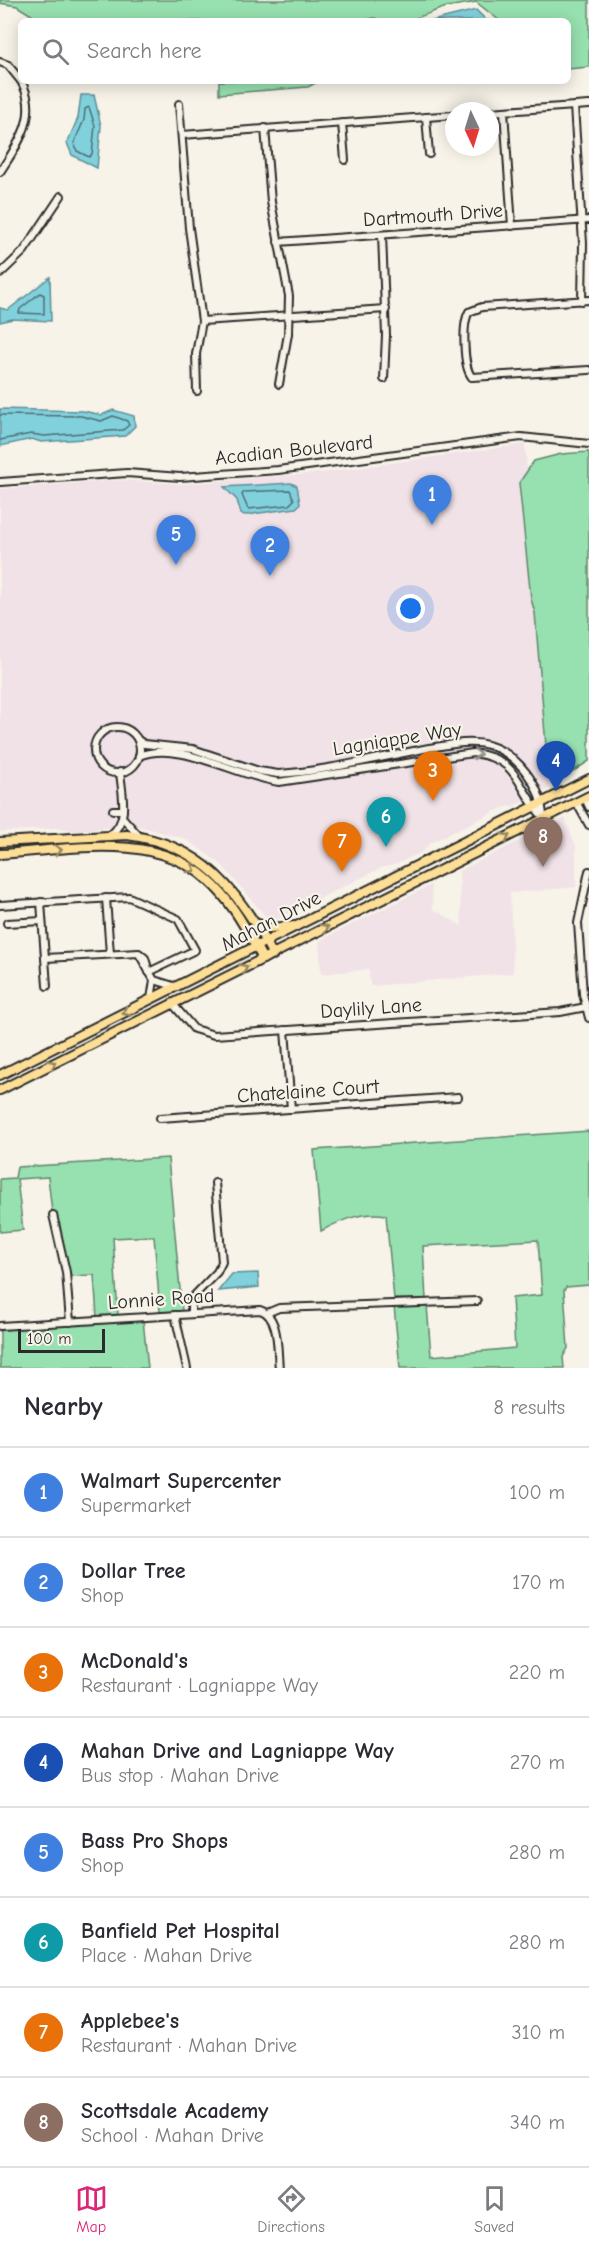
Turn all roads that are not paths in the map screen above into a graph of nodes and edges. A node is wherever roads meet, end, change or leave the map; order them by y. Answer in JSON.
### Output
{"nodes":[{"id":1,"x":0,"y":62,"type":"edge"},
{"id":2,"x":18,"y":77,"type":"edge"},
{"id":3,"x":22,"y":84,"type":"edge"},
{"id":4,"x":179,"y":104,"type":"dead end"},
{"id":5,"x":589,"y":105,"type":"edge"},
{"id":6,"x":574,"y":106,"type":"junction"},
{"id":7,"x":499,"y":111,"type":"edge"},
{"id":8,"x":504,"y":111,"type":"junction"},
{"id":9,"x":445,"y":116,"type":"edge"},
{"id":10,"x":426,"y":117,"type":"junction"},
{"id":11,"x":342,"y":123,"type":"junction"},
{"id":12,"x":265,"y":128,"type":"junction"},
{"id":13,"x":182,"y":135,"type":"junction"},
{"id":14,"x":429,"y":154,"type":"dead end"},
{"id":15,"x":345,"y":159,"type":"dead end"},
{"id":16,"x":3,"y":160,"type":"edge"},
{"id":17,"x":0,"y":172,"type":"edge"},
{"id":18,"x":61,"y":196,"type":"dead end"},
{"id":19,"x":585,"y":221,"type":"edge"},
{"id":20,"x":512,"y":226,"type":"junction"},
{"id":21,"x":382,"y":234,"type":"junction"},
{"id":22,"x":278,"y":242,"type":"junction"},
{"id":23,"x":0,"y":274,"type":"edge"},
{"id":24,"x":585,"y":300,"type":"edge"},
{"id":25,"x":386,"y":309,"type":"junction"},
{"id":26,"x":289,"y":315,"type":"junction"},
{"id":27,"x":202,"y":321,"type":"junction"},
{"id":28,"x":589,"y":370,"type":"edge"},
{"id":29,"x":384,"y":378,"type":"dead end"},
{"id":30,"x":279,"y":384,"type":"dead end"},
{"id":31,"x":197,"y":391,"type":"dead end"},
{"id":32,"x":589,"y":444,"type":"edge"},
{"id":33,"x":0,"y":482,"type":"edge"},
{"id":34,"x":138,"y":740,"type":"junction"},
{"id":35,"x":195,"y":741,"type":"dead end"},
{"id":36,"x":94,"y":751,"type":"junction"},
{"id":37,"x":84,"y":752,"type":"dead end"},
{"id":38,"x":193,"y":753,"type":"junction"},
{"id":39,"x":398,"y":754,"type":"junction"},
{"id":40,"x":139,"y":756,"type":"junction"},
{"id":41,"x":399,"y":763,"type":"junction"},
{"id":42,"x":334,"y":765,"type":"junction"},
{"id":43,"x":120,"y":772,"type":"junction"},
{"id":44,"x":336,"y":773,"type":"junction"},
{"id":45,"x":272,"y":777,"type":"junction"},
{"id":46,"x":589,"y":779,"type":"edge"},
{"id":47,"x":587,"y":797,"type":"edge"},
{"id":48,"x":576,"y":802,"type":"junction"},
{"id":49,"x":543,"y":803,"type":"junction"},
{"id":50,"x":534,"y":807,"type":"junction"},
{"id":51,"x":589,"y":807,"type":"edge"},
{"id":52,"x":113,"y":810,"type":"dead end"},
{"id":53,"x":123,"y":813,"type":"junction"},
{"id":54,"x":543,"y":818,"type":"junction"},
{"id":55,"x":589,"y":825,"type":"edge"},
{"id":56,"x":110,"y":835,"type":"junction"},
{"id":57,"x":139,"y":836,"type":"junction"},
{"id":58,"x":0,"y":842,"type":"edge"},
{"id":59,"x":0,"y":854,"type":"edge"},
{"id":60,"x":426,"y":862,"type":"junction"},
{"id":61,"x":589,"y":871,"type":"edge"},
{"id":62,"x":423,"y":880,"type":"junction"},
{"id":63,"x":588,"y":881,"type":"edge"},
{"id":64,"x":106,"y":898,"type":"junction"},
{"id":65,"x":41,"y":902,"type":"junction"},
{"id":66,"x":0,"y":905,"type":"edge"},
{"id":67,"x":42,"y":921,"type":"junction"},
{"id":68,"x":7,"y":923,"type":"dead end"},
{"id":69,"x":254,"y":923,"type":"junction"},
{"id":70,"x":301,"y":925,"type":"junction"},
{"id":71,"x":266,"y":942,"type":"junction"},
{"id":72,"x":256,"y":947,"type":"junction"},
{"id":73,"x":110,"y":954,"type":"junction"},
{"id":74,"x":273,"y":955,"type":"junction"},
{"id":75,"x":45,"y":958,"type":"junction"},
{"id":76,"x":263,"y":960,"type":"junction"},
{"id":77,"x":149,"y":972,"type":"junction"},
{"id":78,"x":154,"y":980,"type":"junction"},
{"id":79,"x":47,"y":986,"type":"dead end"},
{"id":80,"x":178,"y":987,"type":"junction"},
{"id":81,"x":151,"y":999,"type":"junction"},
{"id":82,"x":171,"y":1003,"type":"junction"},
{"id":83,"x":586,"y":1007,"type":"junction"},
{"id":84,"x":589,"y":1018,"type":"edge"},
{"id":85,"x":102,"y":1024,"type":"junction"},
{"id":86,"x":285,"y":1030,"type":"junction"},
{"id":87,"x":92,"y":1044,"type":"junction"},
{"id":88,"x":0,"y":1075,"type":"edge"},
{"id":89,"x":0,"y":1090,"type":"edge"},
{"id":90,"x":458,"y":1097,"type":"dead end"},
{"id":91,"x":291,"y":1108,"type":"junction"},
{"id":92,"x":160,"y":1118,"type":"dead end"},
{"id":93,"x":215,"y":1183,"type":"dead end"},
{"id":94,"x":53,"y":1215,"type":"dead end"},
{"id":95,"x":477,"y":1301,"type":"dead end"},
{"id":96,"x":267,"y":1313,"type":"junction"},
{"id":97,"x":191,"y":1314,"type":"junction"},
{"id":98,"x":175,"y":1315,"type":"junction"},
{"id":99,"x":70,"y":1322,"type":"junction"},
{"id":100,"x":0,"y":1326,"type":"edge"},
{"id":101,"x":187,"y":1368,"type":"edge"},
{"id":102,"x":279,"y":1368,"type":"edge"}],
"edges":[{"from":1,"to":2,"type":"street"},
{"from":3,"to":16,"type":"street"},
{"from":4,"to":13,"type":"street"},
{"from":5,"to":6,"type":"street"},
{"from":6,"to":8,"type":"street"},
{"from":6,"to":19,"type":"street"},
{"from":7,"to":8,"type":"street"},
{"from":8,"to":20,"type":"street"},
{"from":9,"to":10,"type":"street"},
{"from":10,"to":11,"type":"street"},
{"from":10,"to":14,"type":"street"},
{"from":11,"to":12,"type":"street"},
{"from":11,"to":15,"type":"street"},
{"from":12,"to":13,"type":"street"},
{"from":12,"to":22,"type":"street"},
{"from":13,"to":27,"type":"street"},
{"from":16,"to":17,"type":"street"},
{"from":18,"to":23,"type":"street"},
{"from":19,"to":20,"type":"street","name":"Dartmouth Drive"},
{"from":19,"to":24,"type":"street"},
{"from":20,"to":21,"type":"street","name":"Dartmouth Drive"},
{"from":21,"to":22,"type":"street","name":"Dartmouth Drive"},
{"from":21,"to":25,"type":"street"},
{"from":22,"to":26,"type":"street"},
{"from":24,"to":28,"type":"street"},
{"from":25,"to":26,"type":"street"},
{"from":25,"to":29,"type":"street"},
{"from":26,"to":27,"type":"street"},
{"from":26,"to":30,"type":"street"},
{"from":27,"to":31,"type":"street"},
{"from":32,"to":33,"type":"street","name":"Acadian Boulevard"},
{"from":34,"to":36,"type":"street"},
{"from":34,"to":38,"type":"street","name":"Lagniappe Way"},
{"from":34,"to":40,"type":"street"},
{"from":35,"to":38,"type":"street"},
{"from":36,"to":37,"type":"street"},
{"from":36,"to":43,"type":"street"},
{"from":38,"to":40,"type":"street","name":"Lagniappe Way"},
{"from":38,"to":45,"type":"street","name":"Lagniappe Way"},
{"from":39,"to":41,"type":"street"},
{"from":39,"to":42,"type":"street","name":"Lagniappe Way"},
{"from":39,"to":49,"type":"street","name":"Lagniappe Way"},
{"from":40,"to":43,"type":"street"},
{"from":41,"to":44,"type":"street","name":"Lagniappe Way"},
{"from":41,"to":50,"type":"street","name":"Lagniappe Way","one_way":true},
{"from":42,"to":44,"type":"street"},
{"from":42,"to":45,"type":"street","name":"Lagniappe Way"},
{"from":43,"to":53,"type":"street"},
{"from":44,"to":45,"type":"street","name":"Lagniappe Way"},
{"from":46,"to":49,"type":"main road","name":"Mahan Drive"},
{"from":47,"to":48,"type":"main road","name":"Mahan Drive"},
{"from":47,"to":51,"type":"street"},
{"from":48,"to":54,"type":"main road","name":"Mahan Drive"},
{"from":48,"to":55,"type":"street"},
{"from":49,"to":50,"type":"main road","name":"Mahan Drive"},
{"from":49,"to":54,"type":"street","name":"Lagniappe Way"},
{"from":50,"to":54,"type":"street","name":"Lagniappe Way"},
{"from":50,"to":60,"type":"main road","name":"Mahan Drive"},
{"from":52,"to":53,"type":"street"},
{"from":53,"to":56,"type":"street"},
{"from":53,"to":57,"type":"street"},
{"from":62,"to":54,"type":"main road","name":"Mahan Drive","one_way":true},
{"from":56,"to":57,"type":"main road"},
{"from":56,"to":58,"type":"main road"},
{"from":57,"to":69,"type":"main road"},
{"from":59,"to":72,"type":"main road","one_way":true},
{"from":60,"to":62,"type":"main road"},
{"from":60,"to":70,"type":"main road","name":"Mahan Drive"},
{"from":61,"to":63,"type":"street"},
{"from":74,"to":62,"type":"main road","name":"Mahan Drive","one_way":true},
{"from":63,"to":83,"type":"street"},
{"from":64,"to":65,"type":"street"},
{"from":64,"to":73,"type":"street"},
{"from":64,"to":77,"type":"street"},
{"from":65,"to":66,"type":"street"},
{"from":65,"to":67,"type":"street"},
{"from":67,"to":68,"type":"street"},
{"from":67,"to":75,"type":"street"},
{"from":69,"to":70,"type":"main road"},
{"from":69,"to":71,"type":"main road"},
{"from":70,"to":71,"type":"main road","name":"Mahan Drive"},
{"from":71,"to":72,"type":"main road","name":"Mahan Drive"},
{"from":71,"to":74,"type":"main road"},
{"from":72,"to":76,"type":"main road"},
{"from":72,"to":80,"type":"main road","name":"Mahan Drive"},
{"from":73,"to":75,"type":"street"},
{"from":73,"to":77,"type":"street"},
{"from":74,"to":76,"type":"main road","name":"Mahan Drive"},
{"from":75,"to":79,"type":"street"},
{"from":82,"to":76,"type":"main road","name":"Mahan Drive","one_way":true},
{"from":77,"to":78,"type":"street"},
{"from":78,"to":80,"type":"street"},
{"from":78,"to":81,"type":"street"},
{"from":80,"to":81,"type":"main road","name":"Mahan Drive"},
{"from":81,"to":85,"type":"main road","name":"Mahan Drive","one_way":true},
{"from":82,"to":86,"type":"street","name":"Daylily Lane"},
{"from":82,"to":87,"type":"main road","name":"Mahan Drive"},
{"from":83,"to":84,"type":"street"},
{"from":83,"to":86,"type":"street","name":"Daylily Lane"},
{"from":85,"to":87,"type":"main road"},
{"from":85,"to":88,"type":"main road","name":"Mahan Drive"},
{"from":86,"to":91,"type":"street"},
{"from":89,"to":87,"type":"main road","name":"Mahan Drive","one_way":true},
{"from":90,"to":91,"type":"street","name":"Chatelaine Court"},
{"from":91,"to":92,"type":"street","name":"Chatelaine Court"},
{"from":93,"to":97,"type":"street"},
{"from":94,"to":99,"type":"street"},
{"from":95,"to":96,"type":"street","name":"Lonnie Road"},
{"from":96,"to":97,"type":"street","name":"Lonnie Road"},
{"from":96,"to":102,"type":"street"},
{"from":97,"to":98,"type":"street","name":"Lonnie Road"},
{"from":98,"to":99,"type":"street","name":"Lonnie Road"},
{"from":98,"to":101,"type":"street"},
{"from":99,"to":100,"type":"street","name":"Lonnie Road"}]}
